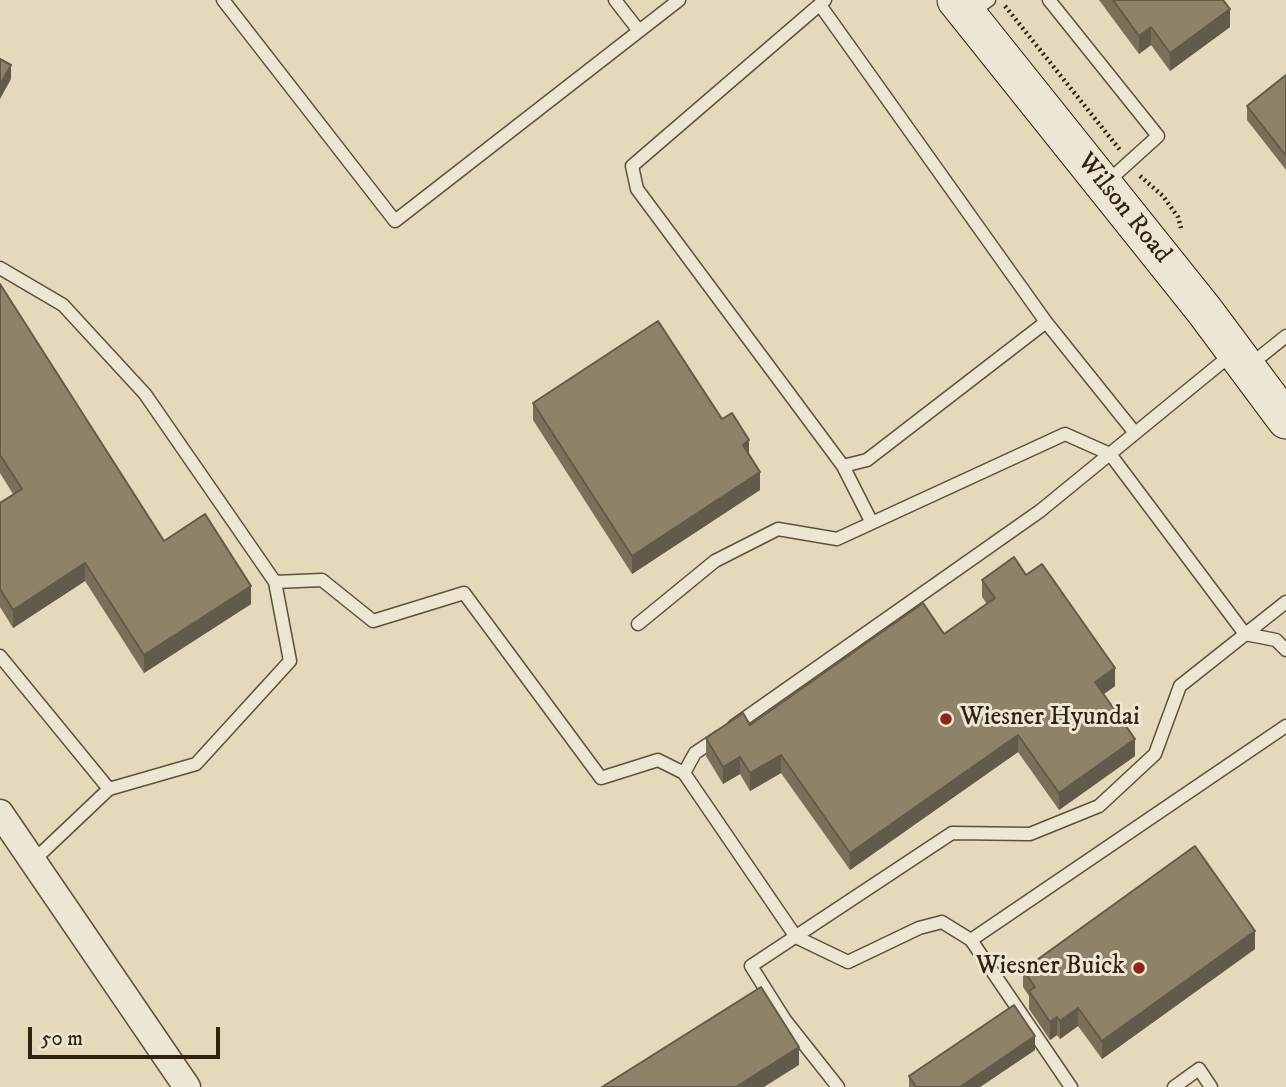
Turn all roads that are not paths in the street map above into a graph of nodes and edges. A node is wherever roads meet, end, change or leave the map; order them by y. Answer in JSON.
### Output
{"nodes":[{"id":1,"x":223,"y":0,"type":"edge"},
{"id":2,"x":615,"y":0,"type":"edge"},
{"id":3,"x":679,"y":0,"type":"edge"},
{"id":4,"x":1049,"y":0,"type":"edge"},
{"id":5,"x":822,"y":3,"type":"edge"},
{"id":6,"x":978,"y":4,"type":"edge"},
{"id":7,"x":639,"y":31,"type":"junction"},
{"id":8,"x":1117,"y":174,"type":"junction"},
{"id":9,"x":0,"y":268,"type":"edge"},
{"id":10,"x":1046,"y":322,"type":"junction"},
{"id":11,"x":1286,"y":336,"type":"edge"},
{"id":12,"x":1241,"y":359,"type":"junction"},
{"id":13,"x":1286,"y":420,"type":"edge"},
{"id":14,"x":1135,"y":433,"type":"junction"},
{"id":15,"x":1110,"y":454,"type":"junction"},
{"id":16,"x":843,"y":466,"type":"junction"},
{"id":17,"x":872,"y":523,"type":"junction"},
{"id":18,"x":275,"y":582,"type":"junction"},
{"id":19,"x":1286,"y":602,"type":"edge"},
{"id":20,"x":638,"y":624,"type":"dead end"},
{"id":21,"x":1245,"y":634,"type":"junction"},
{"id":22,"x":1286,"y":650,"type":"edge"},
{"id":23,"x":0,"y":656,"type":"edge"},
{"id":24,"x":1286,"y":726,"type":"edge"},
{"id":25,"x":684,"y":772,"type":"junction"},
{"id":26,"x":109,"y":789,"type":"junction"},
{"id":27,"x":0,"y":813,"type":"edge"},
{"id":28,"x":33,"y":861,"type":"junction"},
{"id":29,"x":796,"y":937,"type":"junction"},
{"id":30,"x":971,"y":940,"type":"junction"},
{"id":31,"x":187,"y":1087,"type":"edge"},
{"id":32,"x":838,"y":1087,"type":"edge"},
{"id":33,"x":1071,"y":1087,"type":"edge"},
{"id":34,"x":1174,"y":1087,"type":"edge"},
{"id":35,"x":1211,"y":1087,"type":"edge"}],
"edges":[{"from":1,"to":7,"type":"lane"},
{"from":2,"to":7,"type":"lane"},
{"from":3,"to":7,"type":"lane"},
{"from":4,"to":8,"type":"lane"},
{"from":5,"to":10,"type":"lane"},
{"from":5,"to":16,"type":"lane"},
{"from":6,"to":8,"type":"street","name":"Wilson Road"},
{"from":8,"to":12,"type":"street","name":"Wilson Road"},
{"from":9,"to":18,"type":"lane"},
{"from":10,"to":14,"type":"lane"},
{"from":10,"to":16,"type":"lane"},
{"from":11,"to":12,"type":"lane"},
{"from":12,"to":13,"type":"street","name":"Wilson Road"},
{"from":12,"to":14,"type":"lane"},
{"from":14,"to":15,"type":"lane"},
{"from":15,"to":17,"type":"lane"},
{"from":15,"to":21,"type":"lane"},
{"from":15,"to":25,"type":"lane"},
{"from":16,"to":17,"type":"lane"},
{"from":17,"to":20,"type":"lane"},
{"from":18,"to":25,"type":"lane"},
{"from":18,"to":26,"type":"lane"},
{"from":19,"to":21,"type":"lane"},
{"from":21,"to":22,"type":"lane"},
{"from":21,"to":29,"type":"lane"},
{"from":23,"to":26,"type":"lane"},
{"from":24,"to":30,"type":"lane"},
{"from":25,"to":29,"type":"lane"},
{"from":26,"to":28,"type":"lane"},
{"from":27,"to":28,"type":"street"},
{"from":28,"to":31,"type":"street"},
{"from":29,"to":30,"type":"lane"},
{"from":29,"to":32,"type":"lane"},
{"from":30,"to":33,"type":"lane"},
{"from":34,"to":35,"type":"lane"}]}
